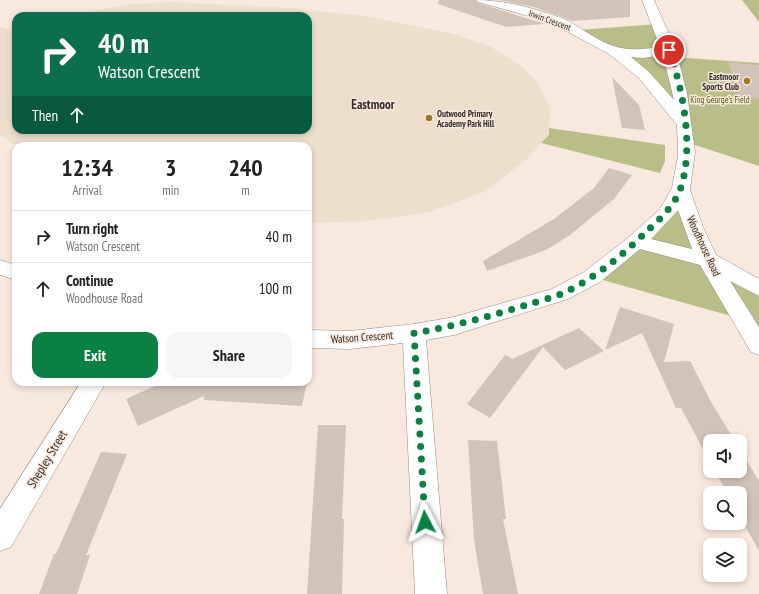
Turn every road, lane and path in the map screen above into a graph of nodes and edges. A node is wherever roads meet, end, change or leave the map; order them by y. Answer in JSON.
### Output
{"nodes":[{"id":1,"x":482,"y":0,"type":"edge"},
{"id":2,"x":648,"y":0,"type":"edge"},
{"id":3,"x":669,"y":50,"type":"junction"},
{"id":4,"x":614,"y":51,"type":"junction"},
{"id":5,"x":686,"y":126,"type":"junction"},
{"id":6,"x":681,"y":188,"type":"junction"},
{"id":7,"x":636,"y":242,"type":"junction"},
{"id":8,"x":708,"y":260,"type":"junction"},
{"id":9,"x":0,"y":266,"type":"edge"},
{"id":10,"x":12,"y":271,"type":"edge"},
{"id":11,"x":759,"y":288,"type":"edge"},
{"id":12,"x":414,"y":333,"type":"junction"},
{"id":13,"x":312,"y":339,"type":"edge"},
{"id":14,"x":759,"y":346,"type":"edge"},
{"id":15,"x":92,"y":386,"type":"edge"},
{"id":16,"x":0,"y":536,"type":"edge"},
{"id":17,"x":431,"y":594,"type":"edge"}],
"edges":[{"from":1,"to":4,"type":"street","name":"Irwin Crescent"},
{"from":2,"to":3,"type":"street","name":"Woodhouse Road"},
{"from":3,"to":4,"type":"street","name":"Irwin Crescent"},
{"from":3,"to":5,"type":"street","name":"Woodhouse Road"},
{"from":4,"to":5,"type":"street","name":"Irwin Crescent"},
{"from":5,"to":6,"type":"street","name":"Woodhouse Road"},
{"from":6,"to":7,"type":"street","name":"Watson Crescent"},
{"from":6,"to":8,"type":"street","name":"Woodhouse Road"},
{"from":7,"to":8,"type":"street"},
{"from":7,"to":12,"type":"street","name":"Watson Crescent"},
{"from":8,"to":11,"type":"street"},
{"from":8,"to":14,"type":"street","name":"Woodhouse Road"},
{"from":9,"to":10,"type":"street"},
{"from":12,"to":13,"type":"street","name":"Watson Crescent"},
{"from":12,"to":17,"type":"street"},
{"from":15,"to":16,"type":"street","name":"Shepley Street"}]}
